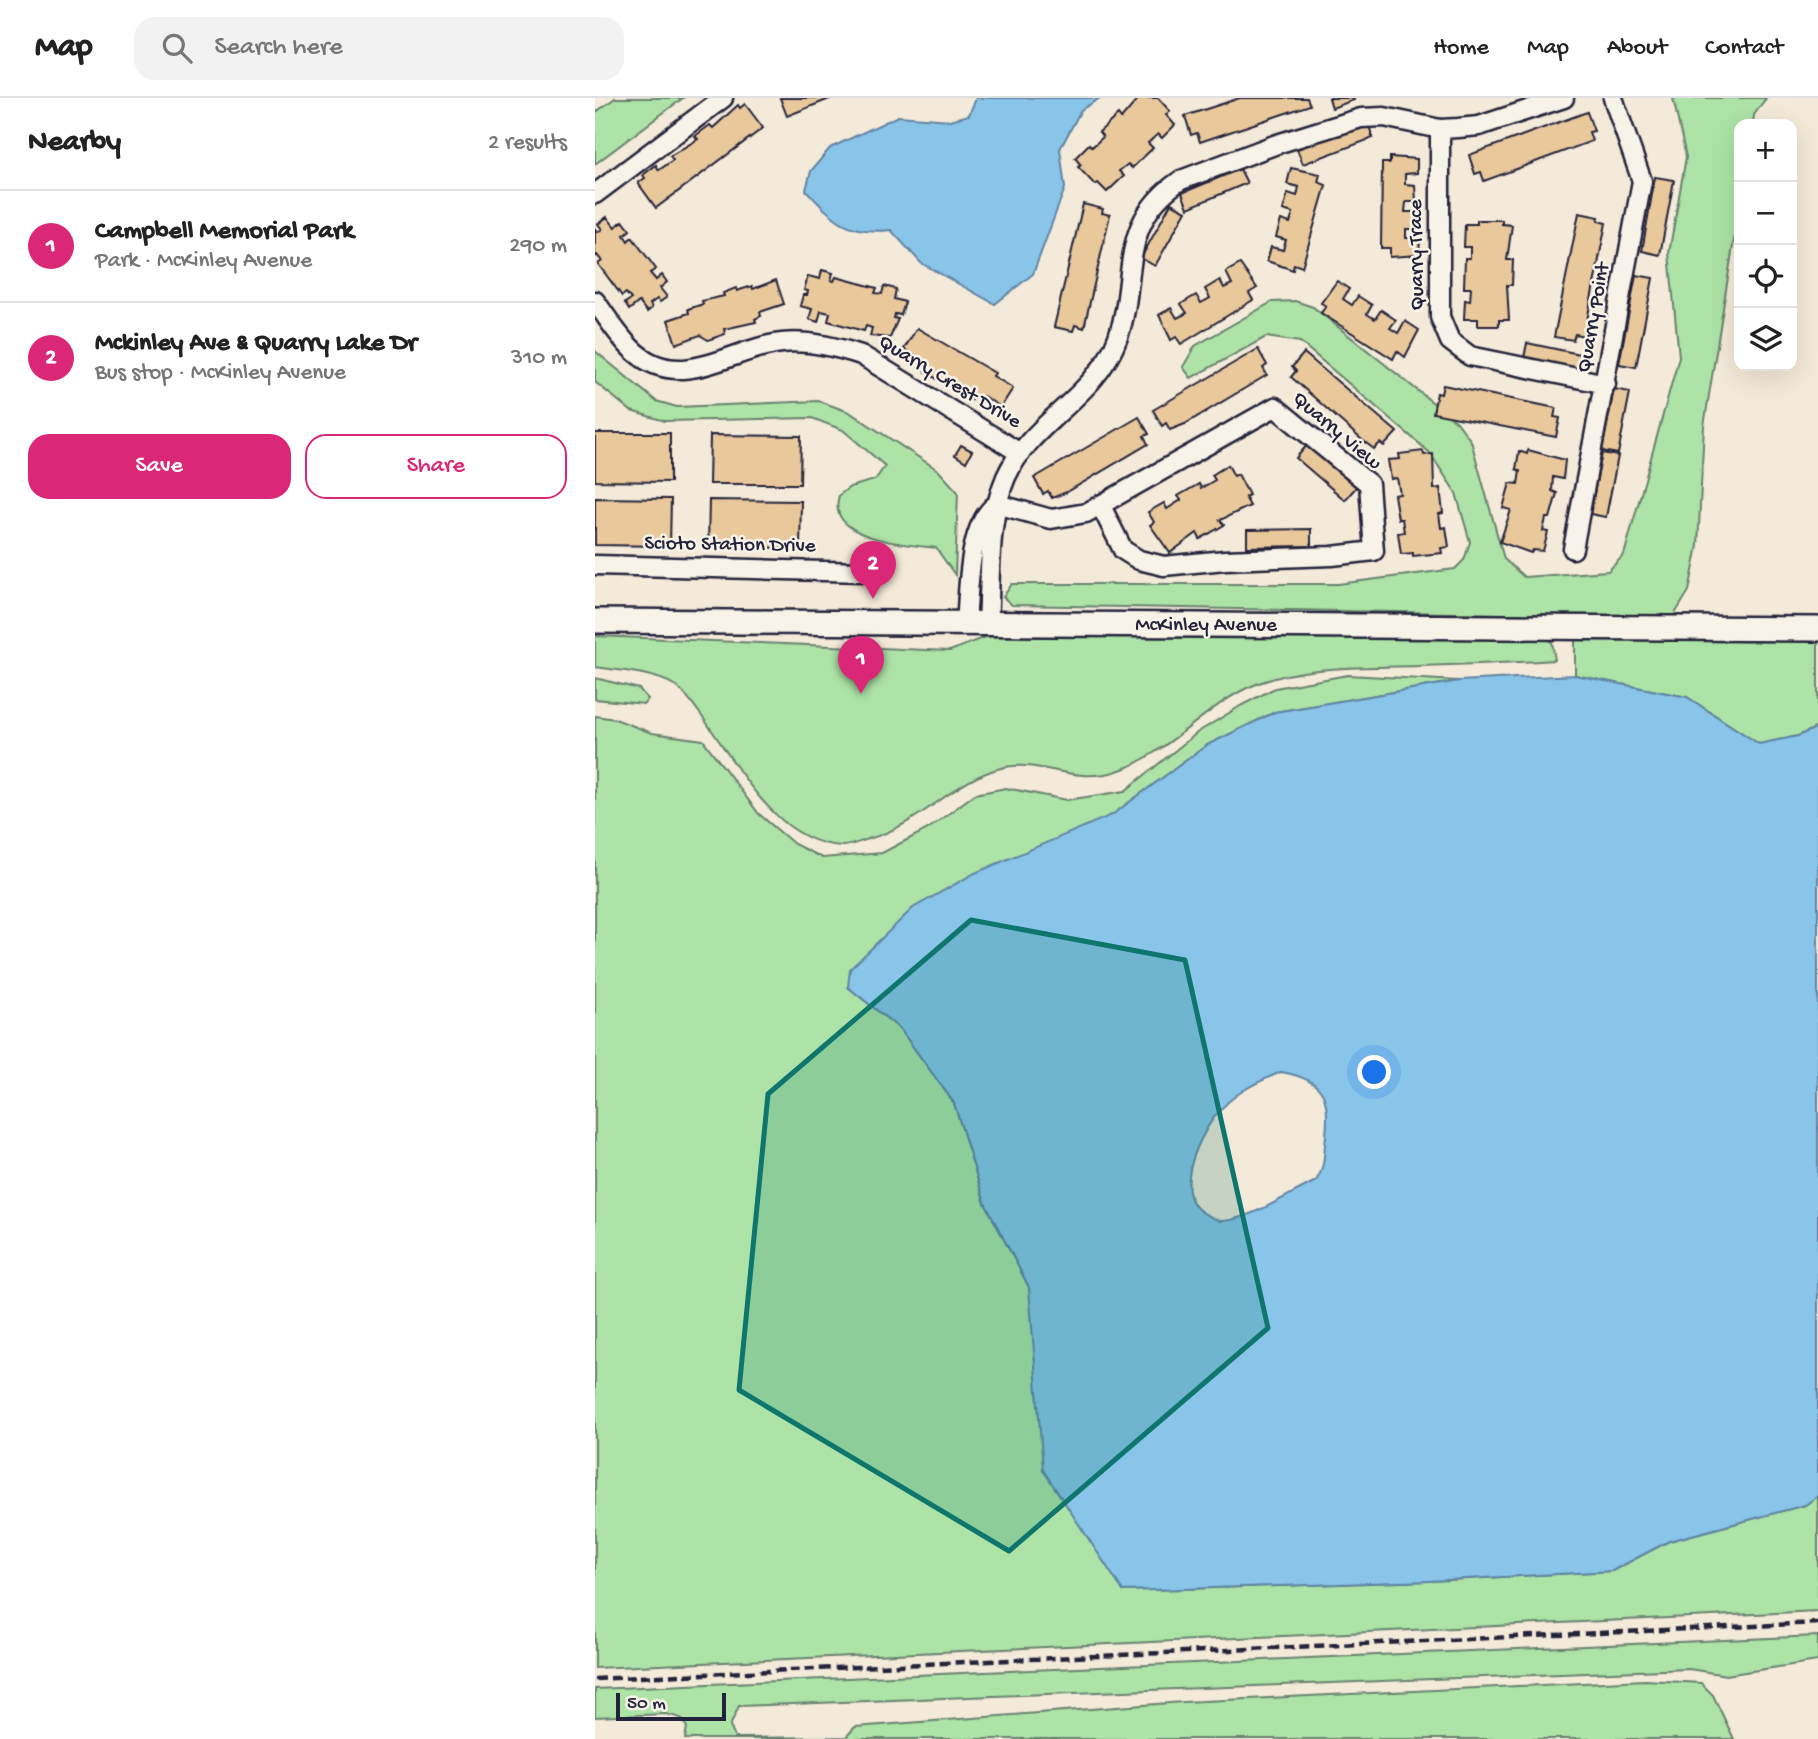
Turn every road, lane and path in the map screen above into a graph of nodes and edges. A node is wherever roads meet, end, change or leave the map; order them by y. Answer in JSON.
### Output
{"nodes":[{"id":1,"x":723,"y":98,"type":"edge"},
{"id":2,"x":1564,"y":98,"type":"edge"},
{"id":3,"x":1613,"y":98,"type":"edge"},
{"id":4,"x":1440,"y":128,"type":"junction"},
{"id":5,"x":595,"y":194,"type":"edge"},
{"id":6,"x":595,"y":301,"type":"edge"},
{"id":7,"x":1606,"y":384,"type":"junction"},
{"id":8,"x":1020,"y":453,"type":"junction"},
{"id":9,"x":997,"y":505,"type":"junction"},
{"id":10,"x":1101,"y":506,"type":"junction"},
{"id":11,"x":1573,"y":549,"type":"dead end"},
{"id":12,"x":595,"y":565,"type":"edge"},
{"id":13,"x":864,"y":572,"type":"dead end"},
{"id":14,"x":595,"y":621,"type":"edge"},
{"id":15,"x":977,"y":624,"type":"junction"},
{"id":16,"x":1818,"y":629,"type":"edge"}],
"edges":[{"from":1,"to":5,"type":"street"},
{"from":2,"to":4,"type":"street"},
{"from":3,"to":7,"type":"street","name":"Quarry Point"},
{"from":4,"to":7,"type":"street","name":"Quarry Trace"},
{"from":4,"to":8,"type":"street"},
{"from":6,"to":8,"type":"street","name":"Quarry Crest Drive"},
{"from":7,"to":11,"type":"street","name":"Quarry Point"},
{"from":8,"to":9,"type":"street"},
{"from":9,"to":10,"type":"street","name":"Quarry View"},
{"from":9,"to":15,"type":"street"},
{"from":10,"to":10,"type":"street","name":"Quarry View"},
{"from":12,"to":13,"type":"street","name":"Scioto Station Drive"},
{"from":14,"to":15,"type":"main road","name":"McKinley Avenue"},
{"from":15,"to":16,"type":"main road","name":"McKinley Avenue"}]}
